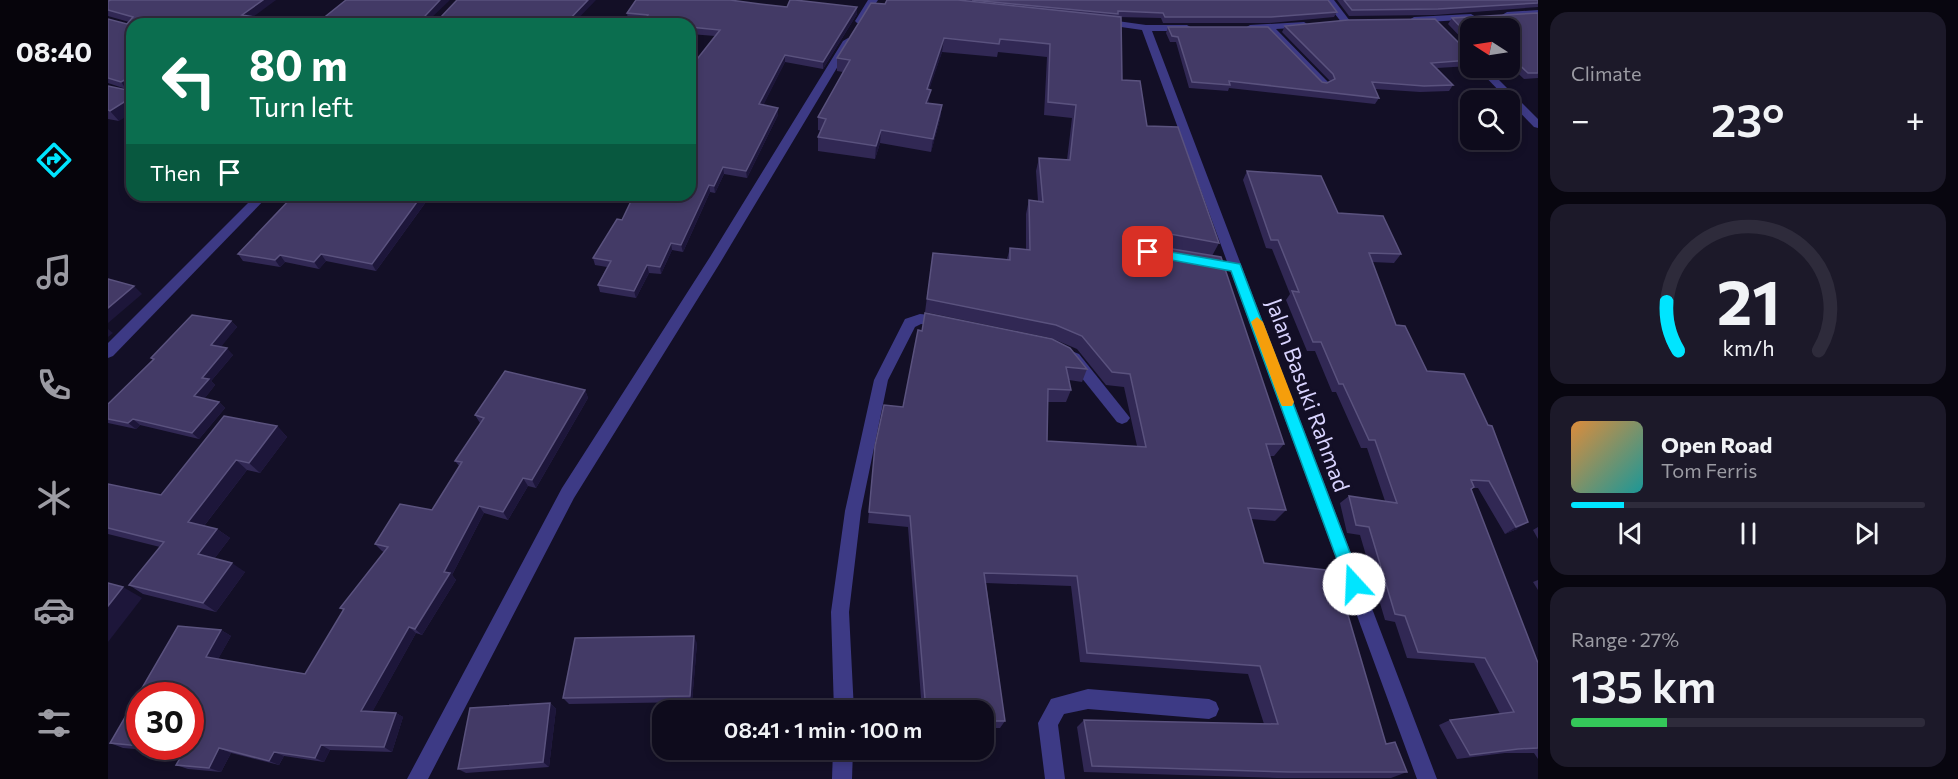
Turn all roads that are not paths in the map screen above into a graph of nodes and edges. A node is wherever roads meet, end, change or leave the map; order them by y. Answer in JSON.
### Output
{"nodes":[{"id":1,"x":873,"y":0,"type":"edge"},
{"id":2,"x":1329,"y":0,"type":"edge"},
{"id":3,"x":1538,"y":13,"type":"edge"},
{"id":4,"x":1481,"y":16,"type":"edge"},
{"id":5,"x":1492,"y":16,"type":"edge"},
{"id":6,"x":1091,"y":20,"type":"edge"},
{"id":7,"x":1401,"y":20,"type":"edge"},
{"id":8,"x":1356,"y":21,"type":"edge"},
{"id":9,"x":1312,"y":24,"type":"edge"},
{"id":10,"x":1146,"y":28,"type":"junction"},
{"id":11,"x":1203,"y":28,"type":"edge"},
{"id":12,"x":1237,"y":28,"type":"edge"},
{"id":13,"x":1269,"y":28,"type":"junction"},
{"id":14,"x":1492,"y":78,"type":"edge"},
{"id":15,"x":1324,"y":84,"type":"edge"},
{"id":16,"x":1538,"y":125,"type":"edge"},
{"id":17,"x":257,"y":201,"type":"edge"},
{"id":18,"x":1214,"y":263,"type":"edge"},
{"id":19,"x":1236,"y":267,"type":"junction"},
{"id":20,"x":958,"y":325,"type":"edge"},
{"id":21,"x":1061,"y":350,"type":"edge"},
{"id":22,"x":108,"y":352,"type":"edge"},
{"id":23,"x":1122,"y":418,"type":"dead end"},
{"id":24,"x":844,"y":700,"type":"edge"},
{"id":25,"x":1209,"y":709,"type":"dead end"},
{"id":26,"x":843,"y":760,"type":"edge"},
{"id":27,"x":417,"y":779,"type":"edge"},
{"id":28,"x":842,"y":779,"type":"edge"},
{"id":29,"x":1055,"y":779,"type":"edge"},
{"id":30,"x":1427,"y":779,"type":"edge"}],
"edges":[{"from":1,"to":27,"type":"street"},
{"from":2,"to":8,"type":"street"},
{"from":3,"to":5,"type":"street"},
{"from":4,"to":7,"type":"street"},
{"from":6,"to":10,"type":"street"},
{"from":9,"to":13,"type":"street"},
{"from":10,"to":11,"type":"street"},
{"from":10,"to":19,"type":"street","name":"Jalan Basuki Rahmad"},
{"from":12,"to":13,"type":"street"},
{"from":13,"to":15,"type":"street"},
{"from":14,"to":16,"type":"street"},
{"from":17,"to":22,"type":"street"},
{"from":18,"to":19,"type":"street"},
{"from":19,"to":30,"type":"street","name":"Jalan Basuki Rahmad"},
{"from":20,"to":24,"type":"street"},
{"from":21,"to":23,"type":"street"},
{"from":25,"to":29,"type":"street"},
{"from":26,"to":28,"type":"street"}]}
